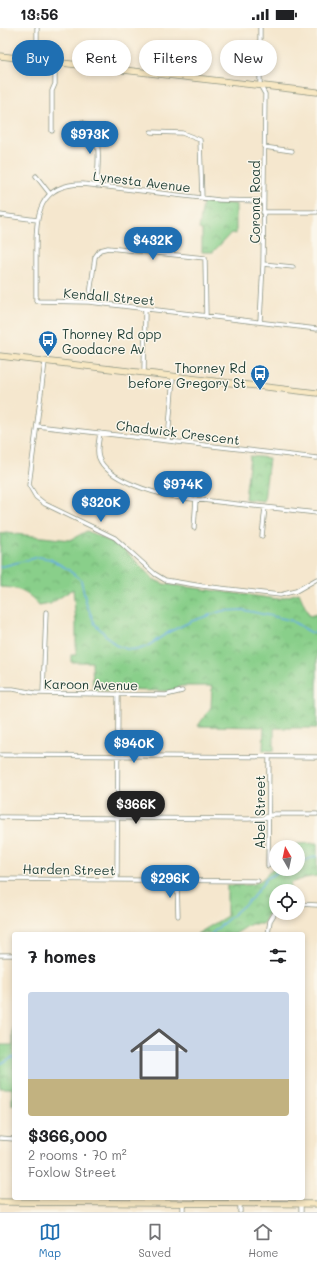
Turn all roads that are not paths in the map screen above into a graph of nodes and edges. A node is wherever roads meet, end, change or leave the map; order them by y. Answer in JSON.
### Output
{"nodes":[{"id":1,"x":36,"y":28,"type":"edge"},
{"id":2,"x":260,"y":28,"type":"edge"},
{"id":3,"x":36,"y":40,"type":"edge"},
{"id":4,"x":0,"y":56,"type":"edge"},
{"id":5,"x":12,"y":57,"type":"edge"},
{"id":6,"x":64,"y":63,"type":"edge"},
{"id":7,"x":55,"y":76,"type":"edge"},
{"id":8,"x":260,"y":85,"type":"junction"},
{"id":9,"x":317,"y":92,"type":"edge"},
{"id":10,"x":82,"y":122,"type":"dead end"},
{"id":11,"x":52,"y":131,"type":"dead end"},
{"id":12,"x":151,"y":132,"type":"dead end"},
{"id":13,"x":264,"y":147,"type":"junction"},
{"id":14,"x":292,"y":151,"type":"dead end"},
{"id":15,"x":36,"y":176,"type":"dead end"},
{"id":16,"x":97,"y":186,"type":"junction"},
{"id":17,"x":50,"y":194,"type":"junction"},
{"id":18,"x":202,"y":198,"type":"junction"},
{"id":19,"x":264,"y":200,"type":"junction"},
{"id":20,"x":264,"y":212,"type":"junction"},
{"id":21,"x":317,"y":212,"type":"edge"},
{"id":22,"x":0,"y":215,"type":"edge"},
{"id":23,"x":37,"y":220,"type":"junction"},
{"id":24,"x":263,"y":264,"type":"junction"},
{"id":25,"x":293,"y":267,"type":"dead end"},
{"id":26,"x":89,"y":302,"type":"junction"},
{"id":27,"x":145,"y":310,"type":"junction"},
{"id":28,"x":206,"y":317,"type":"junction"},
{"id":29,"x":260,"y":321,"type":"junction"},
{"id":30,"x":317,"y":329,"type":"edge"},
{"id":31,"x":0,"y":356,"type":"edge"},
{"id":32,"x":45,"y":362,"type":"junction"},
{"id":33,"x":144,"y":373,"type":"junction"},
{"id":34,"x":173,"y":377,"type":"junction"},
{"id":35,"x":317,"y":393,"type":"edge"},
{"id":36,"x":37,"y":426,"type":"junction"},
{"id":37,"x":100,"y":433,"type":"junction"},
{"id":38,"x":168,"y":440,"type":"junction"},
{"id":39,"x":317,"y":458,"type":"edge"},
{"id":40,"x":196,"y":499,"type":"junction"},
{"id":41,"x":265,"y":507,"type":"junction"},
{"id":42,"x":317,"y":513,"type":"edge"},
{"id":43,"x":194,"y":528,"type":"dead end"},
{"id":44,"x":262,"y":536,"type":"dead end"},
{"id":45,"x":317,"y":579,"type":"edge"},
{"id":46,"x":46,"y":612,"type":"dead end"},
{"id":47,"x":0,"y":689,"type":"edge"},
{"id":48,"x":182,"y":691,"type":"dead end"},
{"id":49,"x":43,"y":693,"type":"junction"},
{"id":50,"x":118,"y":694,"type":"junction"},
{"id":51,"x":0,"y":755,"type":"edge"},
{"id":52,"x":118,"y":756,"type":"junction"},
{"id":53,"x":269,"y":757,"type":"junction"},
{"id":54,"x":317,"y":757,"type":"edge"},
{"id":55,"x":317,"y":814,"type":"edge"},
{"id":56,"x":269,"y":816,"type":"junction"},
{"id":57,"x":0,"y":817,"type":"edge"},
{"id":58,"x":117,"y":818,"type":"junction"},
{"id":59,"x":268,"y":866,"type":"dead end"},
{"id":60,"x":0,"y":879,"type":"edge"},
{"id":61,"x":117,"y":880,"type":"junction"},
{"id":62,"x":177,"y":880,"type":"junction"},
{"id":63,"x":258,"y":881,"type":"dead end"},
{"id":64,"x":305,"y":904,"type":"edge"},
{"id":65,"x":317,"y":905,"type":"edge"},
{"id":66,"x":178,"y":916,"type":"dead end"},
{"id":67,"x":271,"y":920,"type":"edge"},
{"id":68,"x":268,"y":932,"type":"edge"},
{"id":69,"x":0,"y":955,"type":"edge"},
{"id":70,"x":12,"y":955,"type":"edge"},
{"id":71,"x":0,"y":1138,"type":"edge"},
{"id":72,"x":12,"y":1138,"type":"edge"},
{"id":73,"x":115,"y":1200,"type":"edge"},
{"id":74,"x":264,"y":1201,"type":"edge"},
{"id":75,"x":0,"y":1202,"type":"edge"},
{"id":76,"x":183,"y":1203,"type":"junction"},
{"id":77,"x":240,"y":1204,"type":"junction"},
{"id":78,"x":302,"y":1204,"type":"junction"},
{"id":79,"x":317,"y":1204,"type":"edge"},
{"id":80,"x":183,"y":1212,"type":"edge"},
{"id":81,"x":240,"y":1212,"type":"edge"},
{"id":82,"x":301,"y":1212,"type":"edge"}],
"edges":[{"from":1,"to":3,"type":"street"},
{"from":2,"to":8,"type":"street","name":"Corona Road"},
{"from":4,"to":5,"type":"main road"},
{"from":6,"to":8,"type":"main road"},
{"from":7,"to":11,"type":"street"},
{"from":8,"to":9,"type":"main road"},
{"from":8,"to":13,"type":"street","name":"Corona Road"},
{"from":10,"to":16,"type":"street"},
{"from":12,"to":18,"type":"street"},
{"from":13,"to":14,"type":"street"},
{"from":13,"to":19,"type":"street","name":"Corona Road"},
{"from":15,"to":17,"type":"street"},
{"from":16,"to":17,"type":"street","name":"Lynesta Avenue"},
{"from":16,"to":18,"type":"street","name":"Lynesta Avenue"},
{"from":17,"to":23,"type":"street"},
{"from":18,"to":19,"type":"street","name":"Lynesta Avenue"},
{"from":19,"to":20,"type":"street","name":"Corona Road"},
{"from":20,"to":21,"type":"street"},
{"from":20,"to":24,"type":"street","name":"Corona Road"},
{"from":22,"to":23,"type":"street"},
{"from":23,"to":26,"type":"street","name":"Kendall Street"},
{"from":24,"to":25,"type":"street"},
{"from":24,"to":29,"type":"street","name":"Corona Road"},
{"from":26,"to":27,"type":"street","name":"Kendall Street"},
{"from":26,"to":28,"type":"street"},
{"from":27,"to":28,"type":"street","name":"Kendall Street"},
{"from":27,"to":33,"type":"street"},
{"from":28,"to":29,"type":"street","name":"Kendall Street"},
{"from":29,"to":30,"type":"street","name":"Kendall Street"},
{"from":31,"to":32,"type":"main road"},
{"from":32,"to":33,"type":"main road"},
{"from":32,"to":36,"type":"street"},
{"from":33,"to":34,"type":"main road"},
{"from":34,"to":35,"type":"main road"},
{"from":34,"to":38,"type":"street"},
{"from":36,"to":37,"type":"street","name":"Chadwick Crescent"},
{"from":36,"to":45,"type":"street"},
{"from":37,"to":38,"type":"street","name":"Chadwick Crescent"},
{"from":37,"to":40,"type":"street"},
{"from":38,"to":39,"type":"street","name":"Chadwick Crescent"},
{"from":40,"to":41,"type":"street"},
{"from":40,"to":43,"type":"street"},
{"from":41,"to":42,"type":"street"},
{"from":41,"to":44,"type":"street"},
{"from":46,"to":49,"type":"street"},
{"from":47,"to":49,"type":"street","name":"Karoon Avenue"},
{"from":48,"to":50,"type":"street","name":"Karoon Avenue"},
{"from":49,"to":50,"type":"street","name":"Karoon Avenue"},
{"from":50,"to":52,"type":"street"},
{"from":51,"to":52,"type":"street"},
{"from":52,"to":53,"type":"street"},
{"from":52,"to":58,"type":"street"},
{"from":53,"to":54,"type":"street"},
{"from":53,"to":56,"type":"street","name":"Abel Street"},
{"from":55,"to":56,"type":"street"},
{"from":56,"to":58,"type":"street"},
{"from":56,"to":59,"type":"street","name":"Abel Street"},
{"from":57,"to":58,"type":"street"},
{"from":58,"to":61,"type":"street"},
{"from":60,"to":61,"type":"street","name":"Harden Street"},
{"from":61,"to":62,"type":"street","name":"Harden Street"},
{"from":62,"to":63,"type":"street","name":"Harden Street"},
{"from":62,"to":66,"type":"street"},
{"from":64,"to":65,"type":"street"},
{"from":67,"to":68,"type":"street"},
{"from":69,"to":70,"type":"street"},
{"from":71,"to":72,"type":"street"},
{"from":73,"to":75,"type":"main road"},
{"from":73,"to":76,"type":"main road"},
{"from":74,"to":77,"type":"main road"},
{"from":74,"to":78,"type":"main road"},
{"from":76,"to":77,"type":"main road"},
{"from":76,"to":80,"type":"street"},
{"from":77,"to":81,"type":"street"},
{"from":78,"to":79,"type":"main road"},
{"from":78,"to":82,"type":"street"}]}
